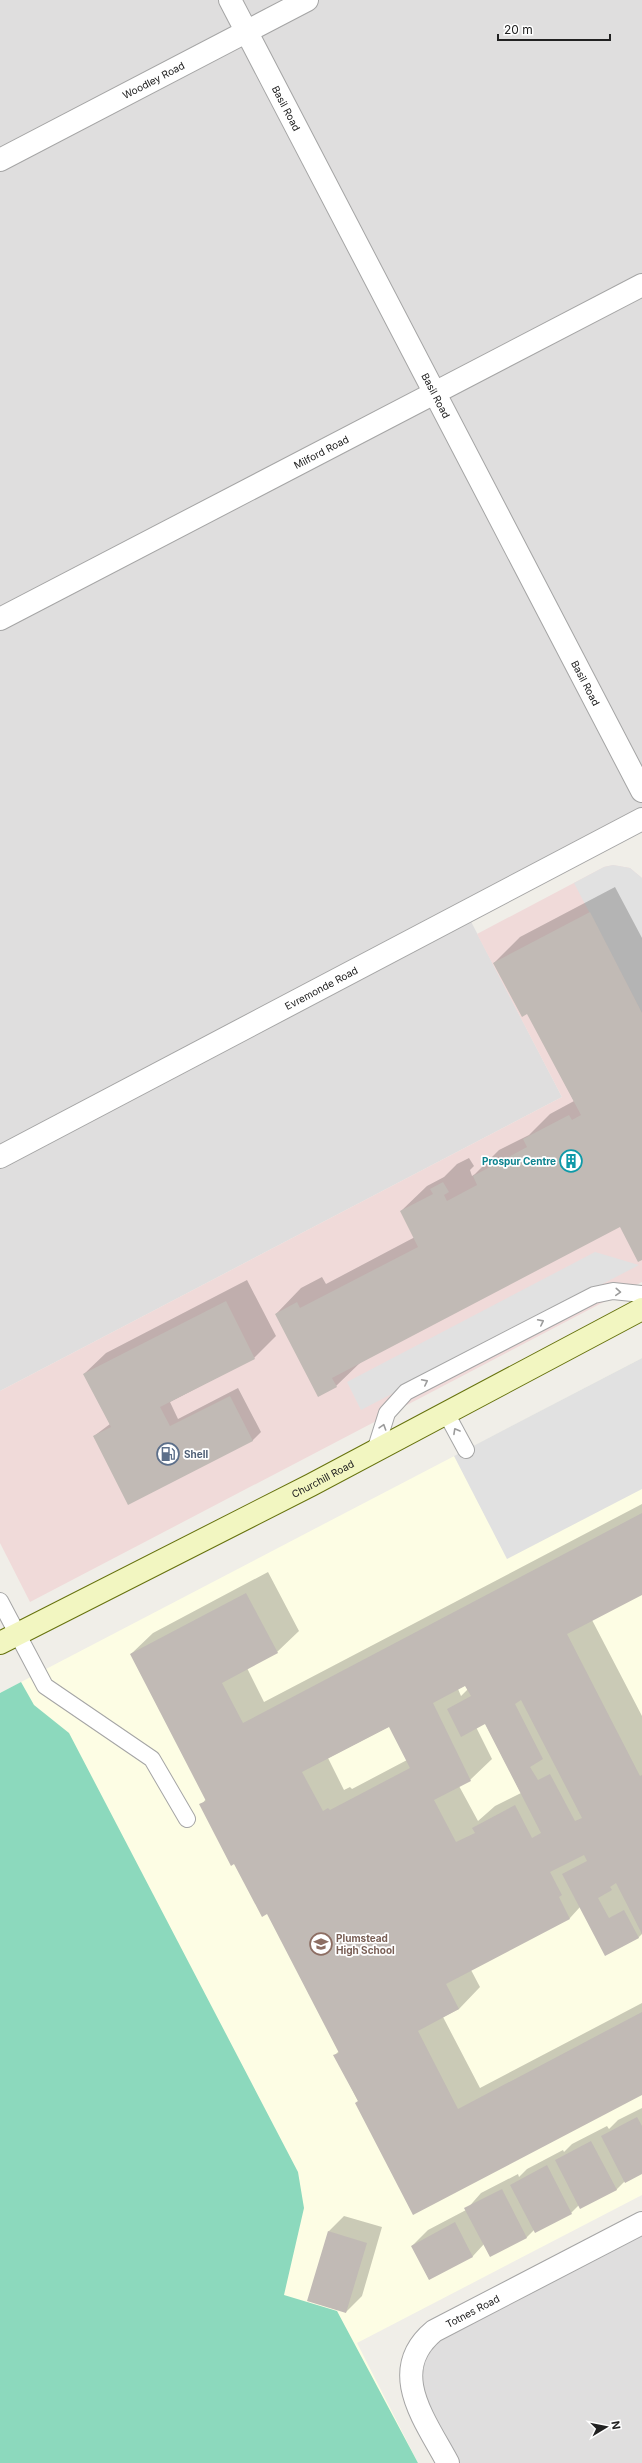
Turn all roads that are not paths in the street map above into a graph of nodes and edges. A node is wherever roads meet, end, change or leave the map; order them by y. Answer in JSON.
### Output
{"nodes":[{"id":1,"x":230,"y":0,"type":"edge"},
{"id":2,"x":307,"y":0,"type":"edge"},
{"id":3,"x":247,"y":31,"type":"junction"},
{"id":4,"x":0,"y":160,"type":"edge"},
{"id":5,"x":642,"y":285,"type":"edge"},
{"id":6,"x":435,"y":393,"type":"junction"},
{"id":7,"x":0,"y":619,"type":"edge"},
{"id":8,"x":642,"y":792,"type":"edge"},
{"id":9,"x":642,"y":819,"type":"edge"},
{"id":10,"x":0,"y":1158,"type":"edge"},
{"id":11,"x":642,"y":1294,"type":"edge"},
{"id":12,"x":642,"y":1309,"type":"edge"},
{"id":13,"x":446,"y":1413,"type":"junction"},
{"id":14,"x":466,"y":1450,"type":"dead end"},
{"id":15,"x":375,"y":1451,"type":"junction"},
{"id":16,"x":0,"y":1601,"type":"edge"},
{"id":17,"x":9,"y":1638,"type":"edge"},
{"id":18,"x":187,"y":1819,"type":"dead end"},
{"id":19,"x":642,"y":2223,"type":"edge"},
{"id":20,"x":448,"y":2463,"type":"edge"}],
"edges":[{"from":1,"to":3,"type":"street","name":"Basil Road"},
{"from":2,"to":3,"type":"street","name":"Woodley Road"},
{"from":3,"to":4,"type":"street","name":"Woodley Road"},
{"from":3,"to":6,"type":"street","name":"Basil Road"},
{"from":5,"to":6,"type":"street","name":"Milford Road"},
{"from":6,"to":7,"type":"street","name":"Milford Road"},
{"from":6,"to":8,"type":"street","name":"Basil Road"},
{"from":9,"to":10,"type":"street","name":"Evremonde Road"},
{"from":15,"to":11,"type":"lane","one_way":true},
{"from":12,"to":13,"type":"street","name":"Churchill Road"},
{"from":14,"to":13,"type":"lane","one_way":true},
{"from":13,"to":15,"type":"street","name":"Churchill Road"},
{"from":15,"to":17,"type":"street","name":"Churchill Road"},
{"from":16,"to":17,"type":"lane"},
{"from":17,"to":18,"type":"lane"},
{"from":19,"to":20,"type":"street","name":"Totnes Road"}]}
